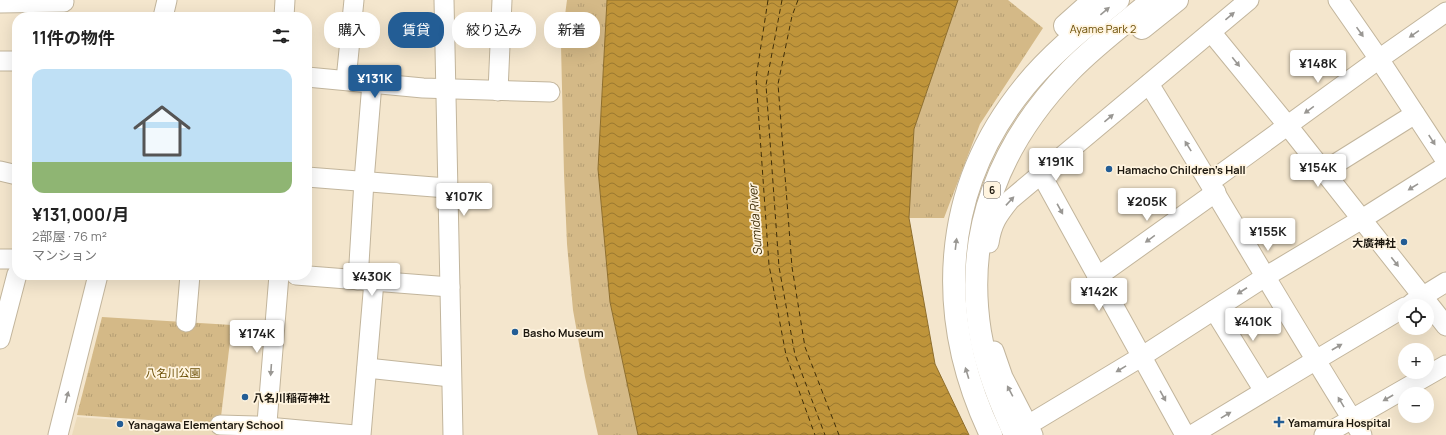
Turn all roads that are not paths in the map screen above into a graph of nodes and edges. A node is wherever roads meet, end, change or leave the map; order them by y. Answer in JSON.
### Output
{"nodes":[{"id":1,"x":167,"y":0,"type":"edge"},
{"id":2,"x":285,"y":0,"type":"edge"},
{"id":3,"x":354,"y":0,"type":"edge"},
{"id":4,"x":444,"y":0,"type":"edge"},
{"id":5,"x":502,"y":0,"type":"edge"},
{"id":6,"x":1094,"y":0,"type":"edge"},
{"id":7,"x":1118,"y":0,"type":"edge"},
{"id":8,"x":1152,"y":0,"type":"edge"},
{"id":9,"x":1177,"y":0,"type":"edge"},
{"id":10,"x":1249,"y":0,"type":"edge"},
{"id":11,"x":1338,"y":0,"type":"edge"},
{"id":12,"x":0,"y":3,"type":"edge"},
{"id":13,"x":63,"y":6,"type":"edge"},
{"id":14,"x":163,"y":12,"type":"edge"},
{"id":15,"x":284,"y":12,"type":"edge"},
{"id":16,"x":1446,"y":12,"type":"edge"},
{"id":17,"x":1211,"y":32,"type":"junction"},
{"id":18,"x":1379,"y":59,"type":"junction"},
{"id":19,"x":0,"y":61,"type":"edge"},
{"id":20,"x":12,"y":61,"type":"edge"},
{"id":21,"x":312,"y":77,"type":"edge"},
{"id":22,"x":346,"y":80,"type":"junction"},
{"id":23,"x":372,"y":83,"type":"junction"},
{"id":24,"x":1149,"y":84,"type":"junction"},
{"id":25,"x":446,"y":89,"type":"junction"},
{"id":26,"x":498,"y":91,"type":"junction"},
{"id":27,"x":550,"y":92,"type":"dead end"},
{"id":28,"x":1007,"y":111,"type":"junction"},
{"id":29,"x":1415,"y":114,"type":"junction"},
{"id":30,"x":1029,"y":120,"type":"junction"},
{"id":31,"x":1288,"y":126,"type":"junction"},
{"id":32,"x":1446,"y":161,"type":"edge"},
{"id":33,"x":1446,"y":166,"type":"edge"},
{"id":34,"x":0,"y":171,"type":"edge"},
{"id":35,"x":1324,"y":171,"type":"junction"},
{"id":36,"x":1041,"y":174,"type":"junction"},
{"id":37,"x":12,"y":175,"type":"edge"},
{"id":38,"x":312,"y":177,"type":"edge"},
{"id":39,"x":364,"y":181,"type":"junction"},
{"id":40,"x":1213,"y":187,"type":"junction"},
{"id":41,"x":447,"y":188,"type":"junction"},
{"id":42,"x":1362,"y":219,"type":"junction"},
{"id":43,"x":0,"y":259,"type":"edge"},
{"id":44,"x":12,"y":259,"type":"edge"},
{"id":45,"x":312,"y":276,"type":"edge"},
{"id":46,"x":1264,"y":276,"type":"junction"},
{"id":47,"x":1097,"y":277,"type":"junction"},
{"id":48,"x":15,"y":280,"type":"edge"},
{"id":49,"x":97,"y":280,"type":"edge"},
{"id":50,"x":190,"y":280,"type":"edge"},
{"id":51,"x":278,"y":280,"type":"edge"},
{"id":52,"x":366,"y":281,"type":"junction"},
{"id":53,"x":1446,"y":282,"type":"edge"},
{"id":54,"x":450,"y":287,"type":"junction"},
{"id":55,"x":1409,"y":299,"type":"edge"},
{"id":56,"x":1420,"y":299,"type":"edge"},
{"id":57,"x":1214,"y":310,"type":"junction"},
{"id":58,"x":1398,"y":312,"type":"edge"},
{"id":59,"x":1434,"y":318,"type":"edge"},
{"id":60,"x":186,"y":322,"type":"dead end"},
{"id":61,"x":1446,"y":326,"type":"edge"},
{"id":62,"x":0,"y":339,"type":"edge"},
{"id":63,"x":1141,"y":357,"type":"junction"},
{"id":64,"x":1316,"y":360,"type":"junction"},
{"id":65,"x":1446,"y":365,"type":"edge"},
{"id":66,"x":367,"y":368,"type":"junction"},
{"id":67,"x":451,"y":377,"type":"junction"},
{"id":68,"x":1264,"y":391,"type":"junction"},
{"id":69,"x":1351,"y":419,"type":"junction"},
{"id":70,"x":220,"y":425,"type":"dead end"},
{"id":71,"x":263,"y":429,"type":"edge"},
{"id":72,"x":1025,"y":432,"type":"edge"},
{"id":73,"x":58,"y":435,"type":"edge"},
{"id":74,"x":355,"y":435,"type":"edge"},
{"id":75,"x":361,"y":435,"type":"edge"},
{"id":76,"x":452,"y":435,"type":"edge"},
{"id":77,"x":991,"y":435,"type":"edge"},
{"id":78,"x":1185,"y":435,"type":"edge"},
{"id":79,"x":1192,"y":435,"type":"edge"},
{"id":80,"x":1324,"y":435,"type":"edge"},
{"id":81,"x":1362,"y":435,"type":"edge"}],
"edges":[{"from":1,"to":14,"type":"street"},
{"from":2,"to":15,"type":"street"},
{"from":3,"to":22,"type":"street"},
{"from":4,"to":25,"type":"street"},
{"from":5,"to":26,"type":"street"},
{"from":6,"to":28,"type":"highway","number":"6"},
{"from":28,"to":7,"type":"highway","number":"6","one_way":true},
{"from":8,"to":30,"type":"highway","number":"6"},
{"from":9,"to":30,"type":"highway"},
{"from":17,"to":10,"type":"street","one_way":true},
{"from":11,"to":18,"type":"street","one_way":true},
{"from":12,"to":13,"type":"street"},
{"from":16,"to":18,"type":"street","one_way":true},
{"from":17,"to":24,"type":"street"},
{"from":17,"to":31,"type":"street","one_way":true},
{"from":18,"to":29,"type":"street"},
{"from":18,"to":31,"type":"street","one_way":true},
{"from":19,"to":20,"type":"street"},
{"from":21,"to":22,"type":"street"},
{"from":22,"to":23,"type":"street"},
{"from":23,"to":25,"type":"street"},
{"from":23,"to":39,"type":"street"},
{"from":36,"to":24,"type":"street","one_way":true},
{"from":40,"to":24,"type":"street","one_way":true},
{"from":25,"to":26,"type":"street"},
{"from":25,"to":41,"type":"street"},
{"from":26,"to":27,"type":"street"},
{"from":77,"to":28,"type":"highway","number":"6","one_way":true},
{"from":29,"to":32,"type":"street","one_way":true},
{"from":29,"to":35,"type":"street"},
{"from":30,"to":72,"type":"highway","number":"6"},
{"from":31,"to":35,"type":"street"},
{"from":31,"to":40,"type":"street"},
{"from":33,"to":42,"type":"street","one_way":true},
{"from":34,"to":37,"type":"street"},
{"from":35,"to":42,"type":"street"},
{"from":36,"to":47,"type":"street","one_way":true},
{"from":72,"to":36,"type":"street","one_way":true},
{"from":38,"to":39,"type":"street"},
{"from":39,"to":41,"type":"street"},
{"from":39,"to":52,"type":"street"},
{"from":40,"to":46,"type":"street"},
{"from":40,"to":47,"type":"street","one_way":true},
{"from":41,"to":54,"type":"street"},
{"from":42,"to":46,"type":"street"},
{"from":42,"to":55,"type":"street","one_way":true},
{"from":43,"to":44,"type":"street"},
{"from":45,"to":52,"type":"street"},
{"from":46,"to":57,"type":"street","one_way":true},
{"from":46,"to":64,"type":"street"},
{"from":47,"to":63,"type":"street"},
{"from":48,"to":62,"type":"street"},
{"from":73,"to":49,"type":"street","one_way":true},
{"from":50,"to":60,"type":"street"},
{"from":51,"to":71,"type":"street","one_way":true},
{"from":52,"to":54,"type":"street"},
{"from":52,"to":66,"type":"street"},
{"from":53,"to":56,"type":"street"},
{"from":54,"to":67,"type":"street"},
{"from":57,"to":63,"type":"street"},
{"from":57,"to":68,"type":"street"},
{"from":64,"to":58,"type":"street","one_way":true},
{"from":59,"to":61,"type":"street"},
{"from":63,"to":72,"type":"street","one_way":true},
{"from":63,"to":78,"type":"street","one_way":true},
{"from":64,"to":68,"type":"street"},
{"from":69,"to":64,"type":"street","one_way":true},
{"from":65,"to":69,"type":"street","one_way":true},
{"from":66,"to":67,"type":"street"},
{"from":66,"to":75,"type":"street"},
{"from":67,"to":76,"type":"street"},
{"from":79,"to":68,"type":"street","one_way":true},
{"from":69,"to":80,"type":"street"},
{"from":69,"to":81,"type":"street"},
{"from":70,"to":71,"type":"street"},
{"from":71,"to":74,"type":"street"}]}
